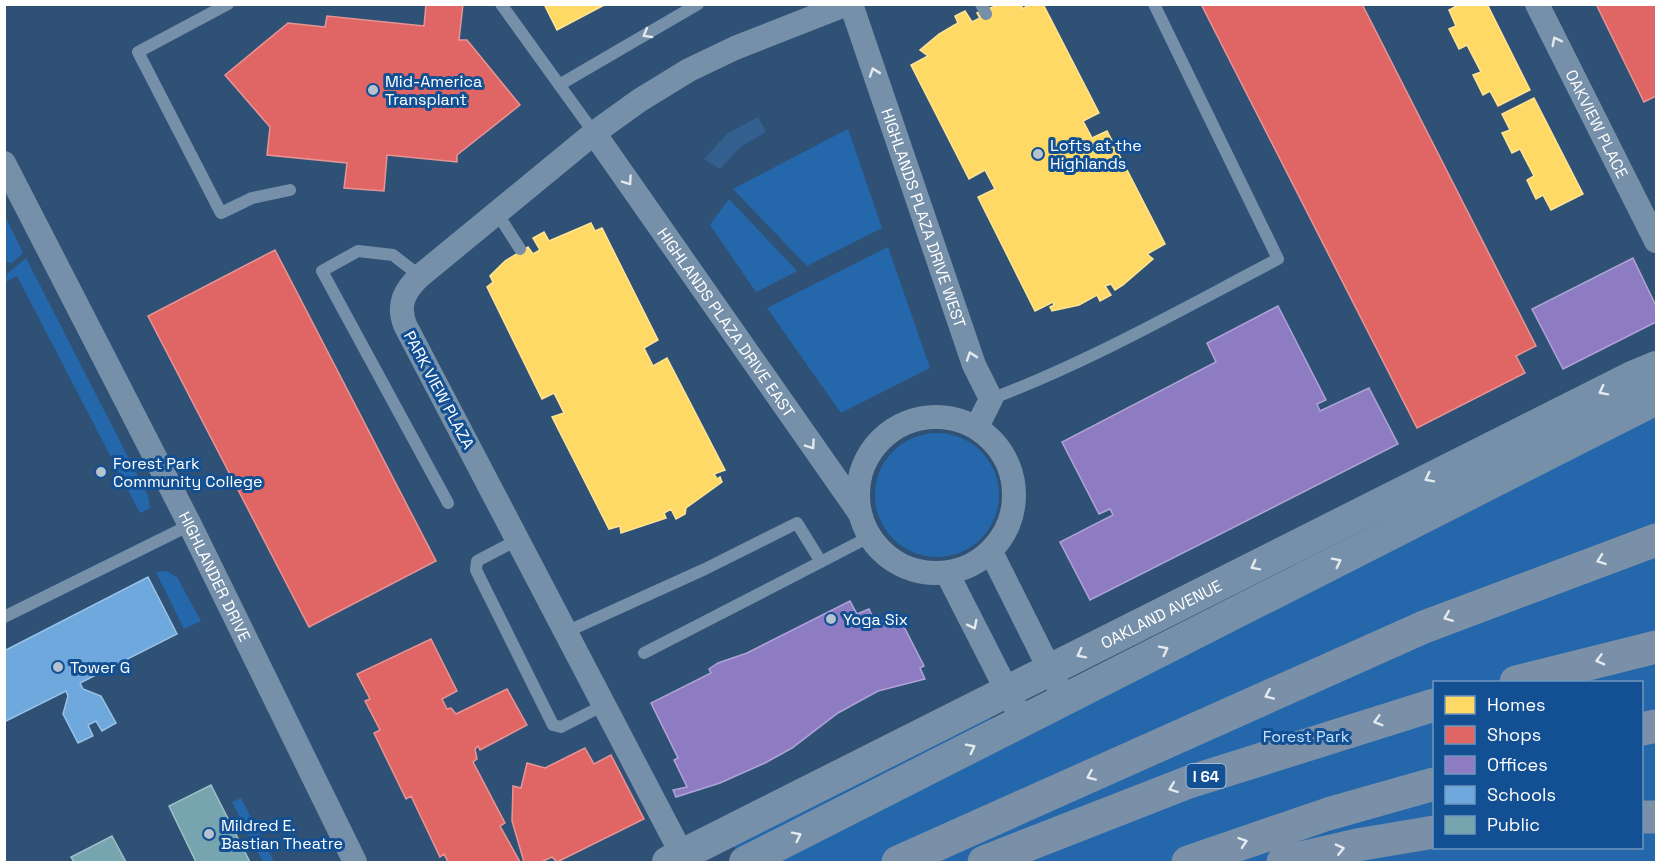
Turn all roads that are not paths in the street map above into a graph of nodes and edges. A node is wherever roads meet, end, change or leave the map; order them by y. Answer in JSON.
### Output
{"nodes":[{"id":1,"x":228,"y":4,"type":"edge"},
{"id":2,"x":501,"y":4,"type":"edge"},
{"id":3,"x":698,"y":4,"type":"edge"},
{"id":4,"x":849,"y":4,"type":"edge"},
{"id":5,"x":1154,"y":4,"type":"edge"},
{"id":6,"x":1538,"y":4,"type":"edge"},
{"id":7,"x":559,"y":85,"type":"junction"},
{"id":8,"x":594,"y":133,"type":"junction"},
{"id":9,"x":4,"y":163,"type":"edge"},
{"id":10,"x":290,"y":189,"type":"dead end"},
{"id":11,"x":497,"y":213,"type":"junction"},
{"id":12,"x":1656,"y":241,"type":"edge"},
{"id":13,"x":520,"y":249,"type":"dead end"},
{"id":14,"x":420,"y":276,"type":"junction"},
{"id":15,"x":1656,"y":367,"type":"edge"},
{"id":16,"x":991,"y":399,"type":"junction"},
{"id":17,"x":1656,"y":399,"type":"edge"},
{"id":18,"x":977,"y":427,"type":"junction"},
{"id":19,"x":448,"y":503,"type":"dead end"},
{"id":20,"x":859,"y":512,"type":"junction"},
{"id":21,"x":190,"y":525,"type":"junction"},
{"id":22,"x":869,"y":537,"type":"junction"},
{"id":23,"x":518,"y":540,"type":"junction"},
{"id":24,"x":1656,"y":540,"type":"edge"},
{"id":25,"x":991,"y":552,"type":"junction"},
{"id":26,"x":821,"y":562,"type":"junction"},
{"id":27,"x":947,"y":573,"type":"junction"},
{"id":28,"x":4,"y":617,"type":"edge"},
{"id":29,"x":566,"y":632,"type":"junction"},
{"id":30,"x":1656,"y":646,"type":"edge"},
{"id":31,"x":644,"y":653,"type":"dead end"},
{"id":32,"x":1050,"y":669,"type":"junction"},
{"id":33,"x":1520,"y":681,"type":"edge"},
{"id":34,"x":1007,"y":691,"type":"junction"},
{"id":35,"x":1065,"y":700,"type":"junction"},
{"id":36,"x":604,"y":705,"type":"junction"},
{"id":37,"x":1433,"y":705,"type":"edge"},
{"id":38,"x":1023,"y":722,"type":"junction"},
{"id":39,"x":1433,"y":784,"type":"edge"},
{"id":40,"x":1433,"y":832,"type":"edge"},
{"id":41,"x":679,"y":860,"type":"edge"},
{"id":42,"x":355,"y":862,"type":"edge"},
{"id":43,"x":745,"y":862,"type":"edge"},
{"id":44,"x":898,"y":862,"type":"edge"},
{"id":45,"x":984,"y":862,"type":"edge"},
{"id":46,"x":1188,"y":862,"type":"edge"},
{"id":47,"x":1283,"y":862,"type":"edge"}],
"edges":[{"from":1,"to":10,"type":"lane"},
{"from":2,"to":7,"type":"lane"},
{"from":3,"to":7,"type":"lane","one_way":true},
{"from":4,"to":8,"type":"street","name":"PARK VIEW PLAZA"},
{"from":16,"to":4,"type":"street","name":"HIGHLANDS PLAZA DRIVE WEST","one_way":true},
{"from":5,"to":16,"type":"lane"},
{"from":12,"to":6,"type":"street","name":"OAKVIEW PLACE","one_way":true},
{"from":7,"to":8,"type":"lane"},
{"from":8,"to":11,"type":"street","name":"PARK VIEW PLAZA"},
{"from":8,"to":20,"type":"street","name":"HIGHLANDS PLAZA DRIVE EAST","one_way":true},
{"from":9,"to":21,"type":"street","name":"HIGHLANDER DRIVE"},
{"from":11,"to":13,"type":"lane"},
{"from":11,"to":14,"type":"street","name":"PARK VIEW PLAZA"},
{"from":14,"to":19,"type":"lane"},
{"from":14,"to":23,"type":"street","name":"PARK VIEW PLAZA"},
{"from":15,"to":32,"type":"street","name":"OAKLAND AVENUE","one_way":true},
{"from":16,"to":18,"type":"street"},
{"from":35,"to":17,"type":"street","name":"OAKLAND AVENUE","one_way":true},
{"from":18,"to":20,"type":"street"},
{"from":18,"to":25,"type":"street"},
{"from":20,"to":22,"type":"street"},
{"from":21,"to":28,"type":"lane"},
{"from":21,"to":42,"type":"street","name":"HIGHLANDER DRIVE"},
{"from":22,"to":26,"type":"lane"},
{"from":22,"to":27,"type":"street"},
{"from":23,"to":29,"type":"street","name":"PARK VIEW PLAZA"},
{"from":23,"to":36,"type":"lane"},
{"from":24,"to":44,"type":"highway","one_way":true},
{"from":25,"to":27,"type":"street"},
{"from":25,"to":32,"type":"street"},
{"from":26,"to":29,"type":"lane"},
{"from":26,"to":31,"type":"lane"},
{"from":27,"to":34,"type":"street","one_way":true},
{"from":29,"to":36,"type":"street","name":"PARK VIEW PLAZA"},
{"from":30,"to":33,"type":"highway","one_way":true},
{"from":32,"to":34,"type":"street","name":"OAKLAND AVENUE"},
{"from":32,"to":35,"type":"street"},
{"from":34,"to":38,"type":"street"},
{"from":34,"to":41,"type":"street","name":"OAKLAND AVENUE"},
{"from":35,"to":38,"type":"street","name":"OAKLAND AVENUE"},
{"from":36,"to":41,"type":"street","name":"PARK VIEW PLAZA"},
{"from":37,"to":45,"type":"highway","number":"I 64","one_way":true},
{"from":43,"to":38,"type":"street","name":"OAKLAND AVENUE","one_way":true},
{"from":46,"to":39,"type":"highway","one_way":true},
{"from":47,"to":40,"type":"highway","one_way":true}]}
